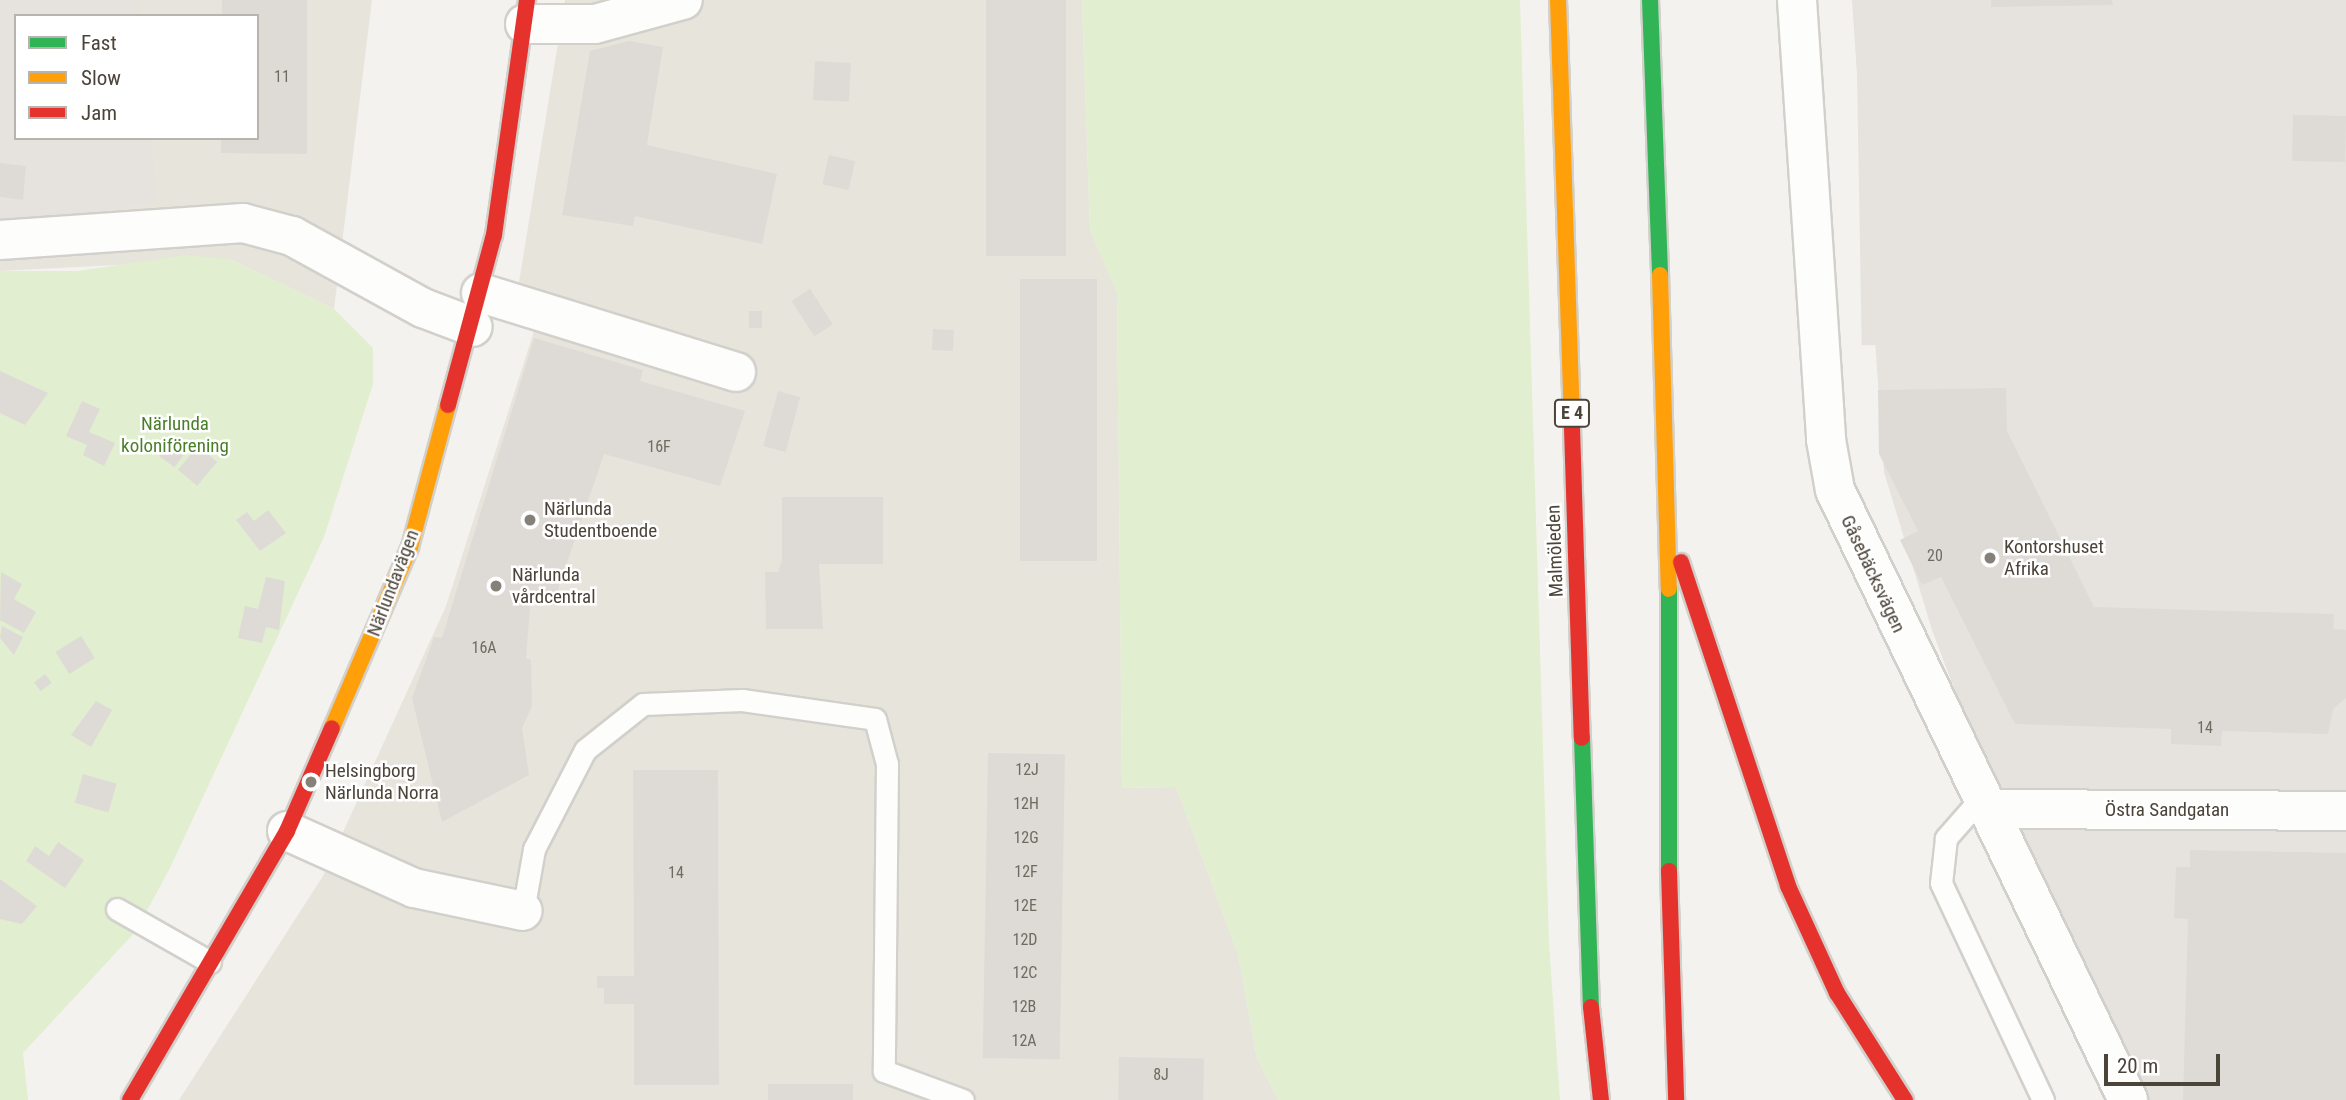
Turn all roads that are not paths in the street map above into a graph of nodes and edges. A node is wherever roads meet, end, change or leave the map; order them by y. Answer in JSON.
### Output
{"nodes":[{"id":1,"x":683,"y":0,"type":"edge"},
{"id":2,"x":1558,"y":0,"type":"edge"},
{"id":3,"x":1650,"y":0,"type":"edge"},
{"id":4,"x":1797,"y":0,"type":"edge"},
{"id":5,"x":526,"y":12,"type":"edge"},
{"id":6,"x":0,"y":240,"type":"edge"},
{"id":7,"x":477,"y":310,"type":"junction"},
{"id":8,"x":736,"y":373,"type":"dead end"},
{"id":9,"x":1669,"y":529,"type":"junction"},
{"id":10,"x":1985,"y":803,"type":"junction"},
{"id":11,"x":2346,"y":811,"type":"edge"},
{"id":12,"x":287,"y":831,"type":"junction"},
{"id":13,"x":117,"y":909,"type":"dead end"},
{"id":14,"x":523,"y":911,"type":"joint"},
{"id":15,"x":210,"y":962,"type":"junction"},
{"id":16,"x":130,"y":1100,"type":"edge"},
{"id":17,"x":963,"y":1100,"type":"edge"},
{"id":18,"x":1601,"y":1100,"type":"edge"},
{"id":19,"x":1676,"y":1100,"type":"edge"},
{"id":20,"x":1905,"y":1100,"type":"edge"},
{"id":21,"x":2043,"y":1100,"type":"edge"},
{"id":22,"x":2128,"y":1100,"type":"edge"}],
"edges":[{"from":1,"to":5,"type":"street","name":"Närlundavägen"},
{"from":2,"to":18,"type":"main road","name":"Malmöleden","number":"E 4"},
{"from":3,"to":9,"type":"main road"},
{"from":4,"to":10,"type":"street","name":"Gåsebäcksvägen"},
{"from":5,"to":7,"type":"main road","name":"Närlundavägen"},
{"from":6,"to":7,"type":"street"},
{"from":7,"to":8,"type":"street"},
{"from":7,"to":12,"type":"main road","name":"Närlundavägen"},
{"from":9,"to":19,"type":"main road"},
{"from":9,"to":20,"type":"main road"},
{"from":10,"to":11,"type":"street","name":"Östra Sandgatan"},
{"from":10,"to":21,"type":"lane"},
{"from":10,"to":22,"type":"street","name":"Gåsebäcksvägen"},
{"from":12,"to":14,"type":"street"},
{"from":12,"to":15,"type":"main road","name":"Närlundavägen"},
{"from":13,"to":15,"type":"lane"},
{"from":14,"to":17,"type":"lane"},
{"from":15,"to":16,"type":"main road","name":"Närlundavägen"}]}
